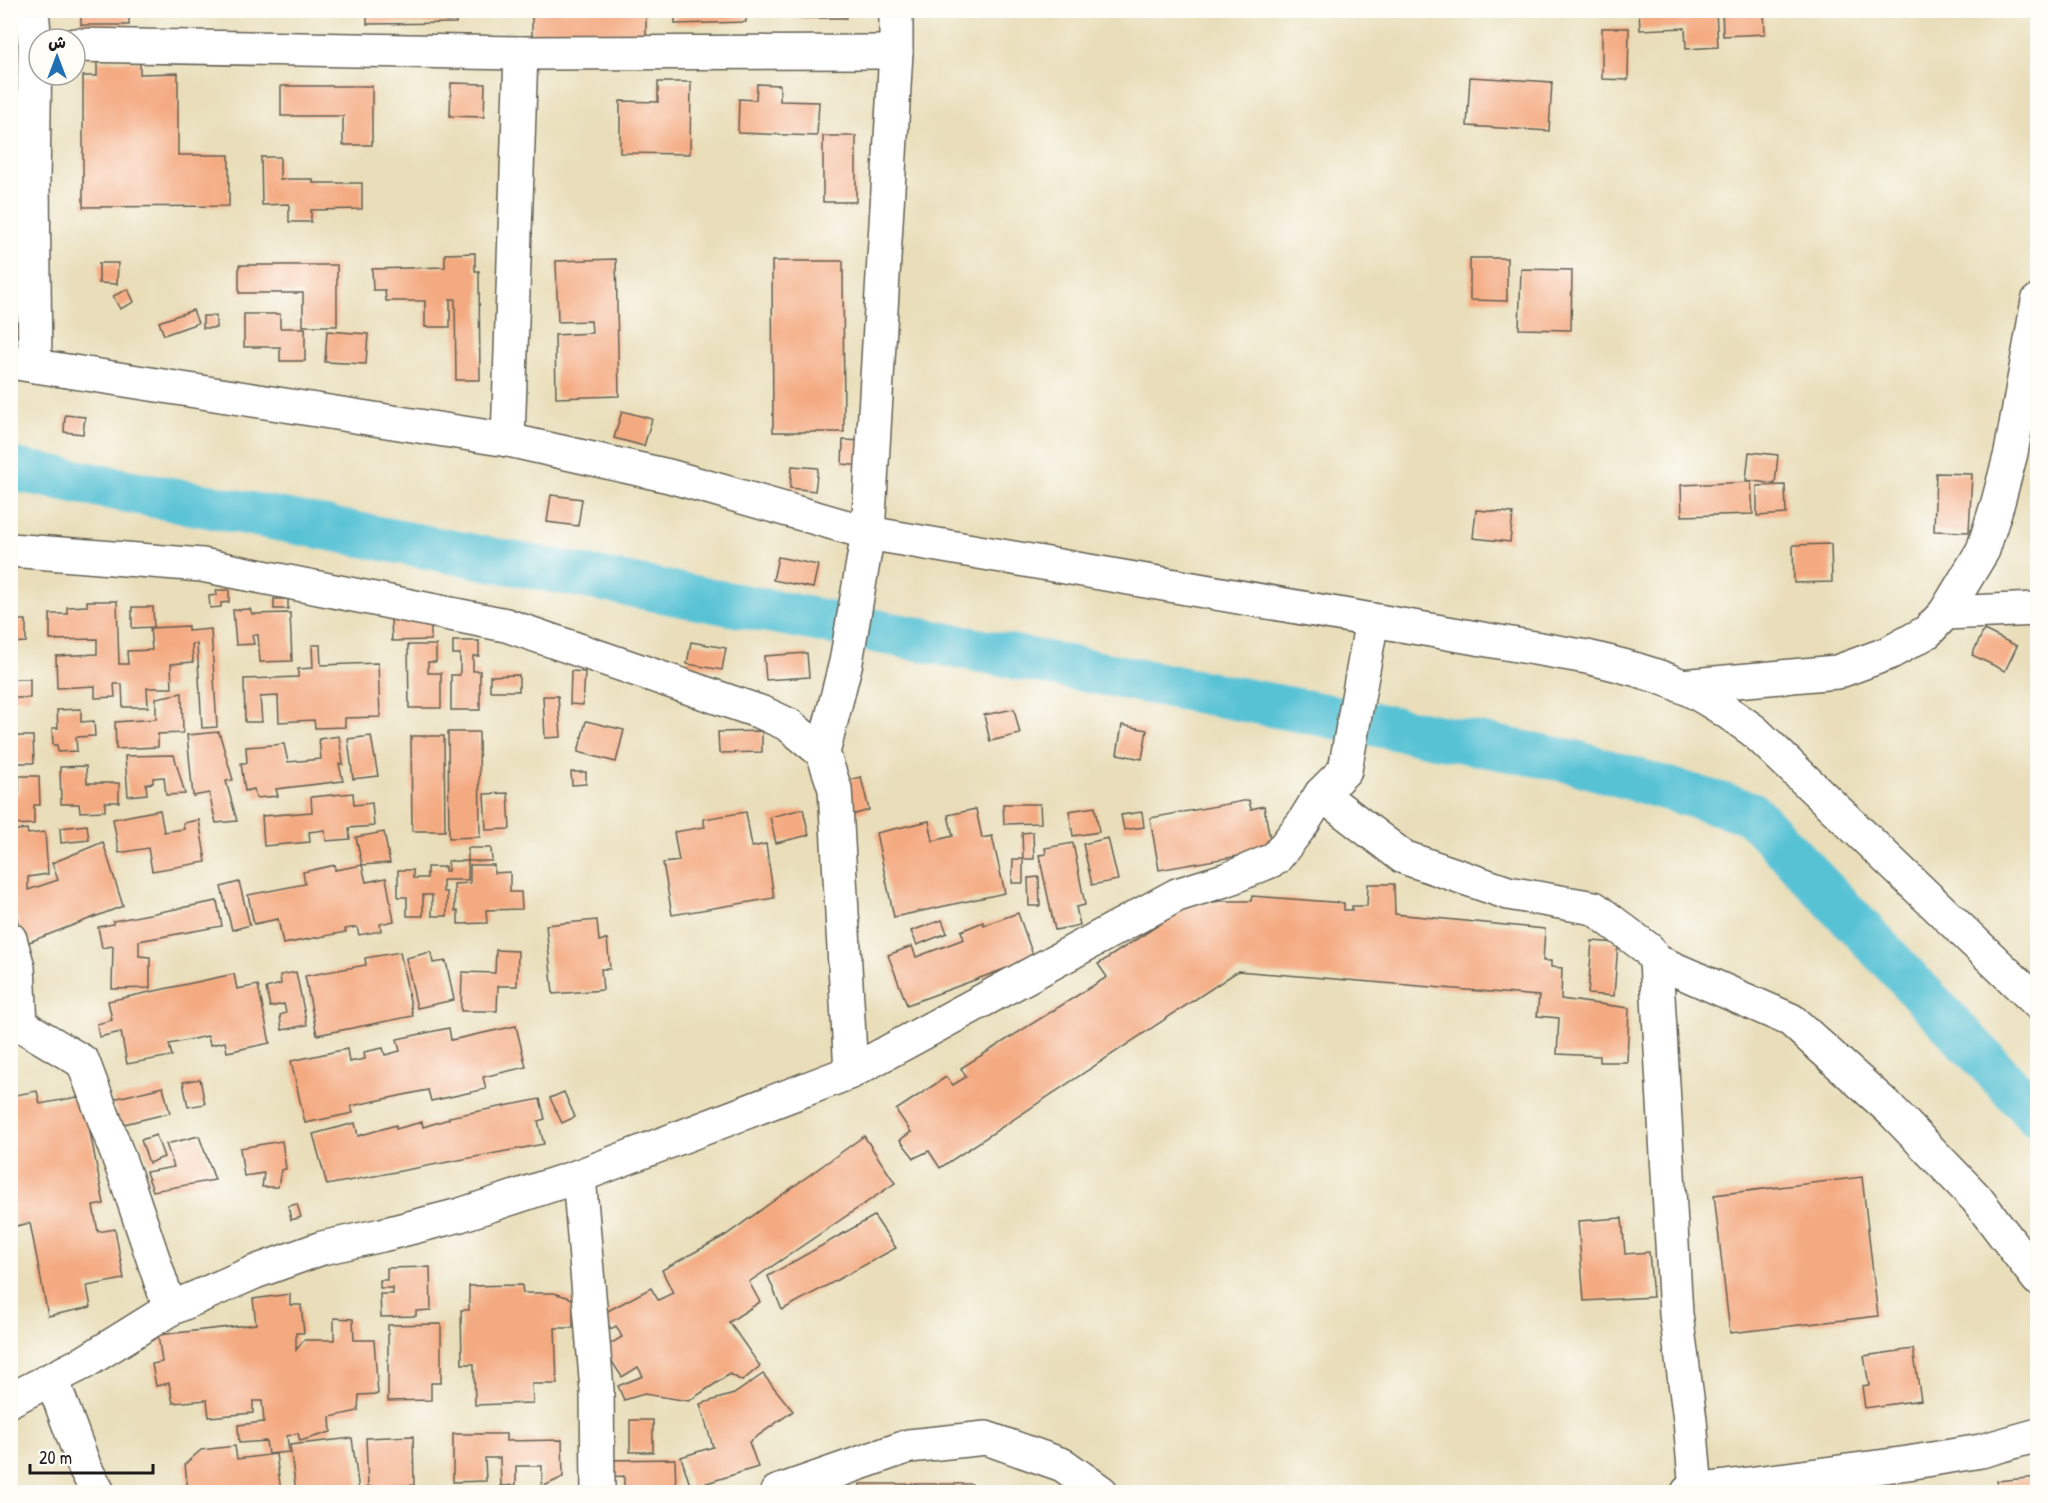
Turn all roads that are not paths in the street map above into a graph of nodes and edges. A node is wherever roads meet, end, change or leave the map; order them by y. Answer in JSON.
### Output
{"nodes":[{"id":1,"x":32,"y":10,"type":"edge"},
{"id":2,"x":896,"y":10,"type":"edge"},
{"id":3,"x":34,"y":27,"type":"edge"},
{"id":4,"x":87,"y":45,"type":"edge"},
{"id":5,"x":896,"y":52,"type":"junction"},
{"id":6,"x":521,"y":53,"type":"junction"},
{"id":7,"x":32,"y":87,"type":"edge"},
{"id":8,"x":22,"y":180,"type":"edge"},
{"id":9,"x":2037,"y":301,"type":"edge"},
{"id":10,"x":23,"y":364,"type":"edge"},
{"id":11,"x":508,"y":440,"type":"junction"},
{"id":12,"x":867,"y":546,"type":"junction"},
{"id":13,"x":10,"y":550,"type":"edge"},
{"id":14,"x":1945,"y":613,"type":"junction"},
{"id":15,"x":2033,"y":616,"type":"edge"},
{"id":16,"x":1370,"y":635,"type":"junction"},
{"id":17,"x":1681,"y":686,"type":"junction"},
{"id":18,"x":823,"y":753,"type":"junction"},
{"id":19,"x":1321,"y":794,"type":"junction"},
{"id":20,"x":10,"y":939,"type":"edge"},
{"id":21,"x":1656,"y":960,"type":"junction"},
{"id":22,"x":2037,"y":1003,"type":"edge"},
{"id":23,"x":23,"y":1037,"type":"edge"},
{"id":24,"x":851,"y":1072,"type":"junction"},
{"id":25,"x":579,"y":1176,"type":"junction"},
{"id":26,"x":2037,"y":1279,"type":"edge"},
{"id":27,"x":170,"y":1310,"type":"junction"},
{"id":28,"x":52,"y":1379,"type":"junction"},
{"id":29,"x":10,"y":1400,"type":"edge"},
{"id":30,"x":2037,"y":1434,"type":"edge"},
{"id":31,"x":98,"y":1492,"type":"edge"},
{"id":32,"x":598,"y":1492,"type":"edge"},
{"id":33,"x":777,"y":1492,"type":"edge"},
{"id":34,"x":1101,"y":1492,"type":"edge"},
{"id":35,"x":1693,"y":1492,"type":"edge"}],
"edges":[{"from":1,"to":3,"type":"street"},
{"from":2,"to":5,"type":"street"},
{"from":4,"to":6,"type":"street"},
{"from":5,"to":6,"type":"street"},
{"from":5,"to":12,"type":"street"},
{"from":6,"to":11,"type":"street"},
{"from":7,"to":8,"type":"street"},
{"from":8,"to":10,"type":"street"},
{"from":9,"to":14,"type":"street"},
{"from":10,"to":11,"type":"street"},
{"from":11,"to":12,"type":"street"},
{"from":12,"to":16,"type":"street"},
{"from":12,"to":18,"type":"street"},
{"from":13,"to":18,"type":"street"},
{"from":14,"to":15,"type":"street"},
{"from":14,"to":17,"type":"street"},
{"from":16,"to":17,"type":"street"},
{"from":16,"to":19,"type":"street"},
{"from":17,"to":22,"type":"street"},
{"from":18,"to":24,"type":"street"},
{"from":19,"to":21,"type":"street"},
{"from":19,"to":24,"type":"street"},
{"from":20,"to":23,"type":"street"},
{"from":21,"to":26,"type":"street"},
{"from":21,"to":35,"type":"street"},
{"from":23,"to":27,"type":"street"},
{"from":24,"to":25,"type":"street"},
{"from":25,"to":27,"type":"street"},
{"from":25,"to":32,"type":"street"},
{"from":27,"to":28,"type":"street"},
{"from":28,"to":29,"type":"street"},
{"from":28,"to":31,"type":"street"},
{"from":30,"to":35,"type":"street"},
{"from":33,"to":34,"type":"street"}]}
